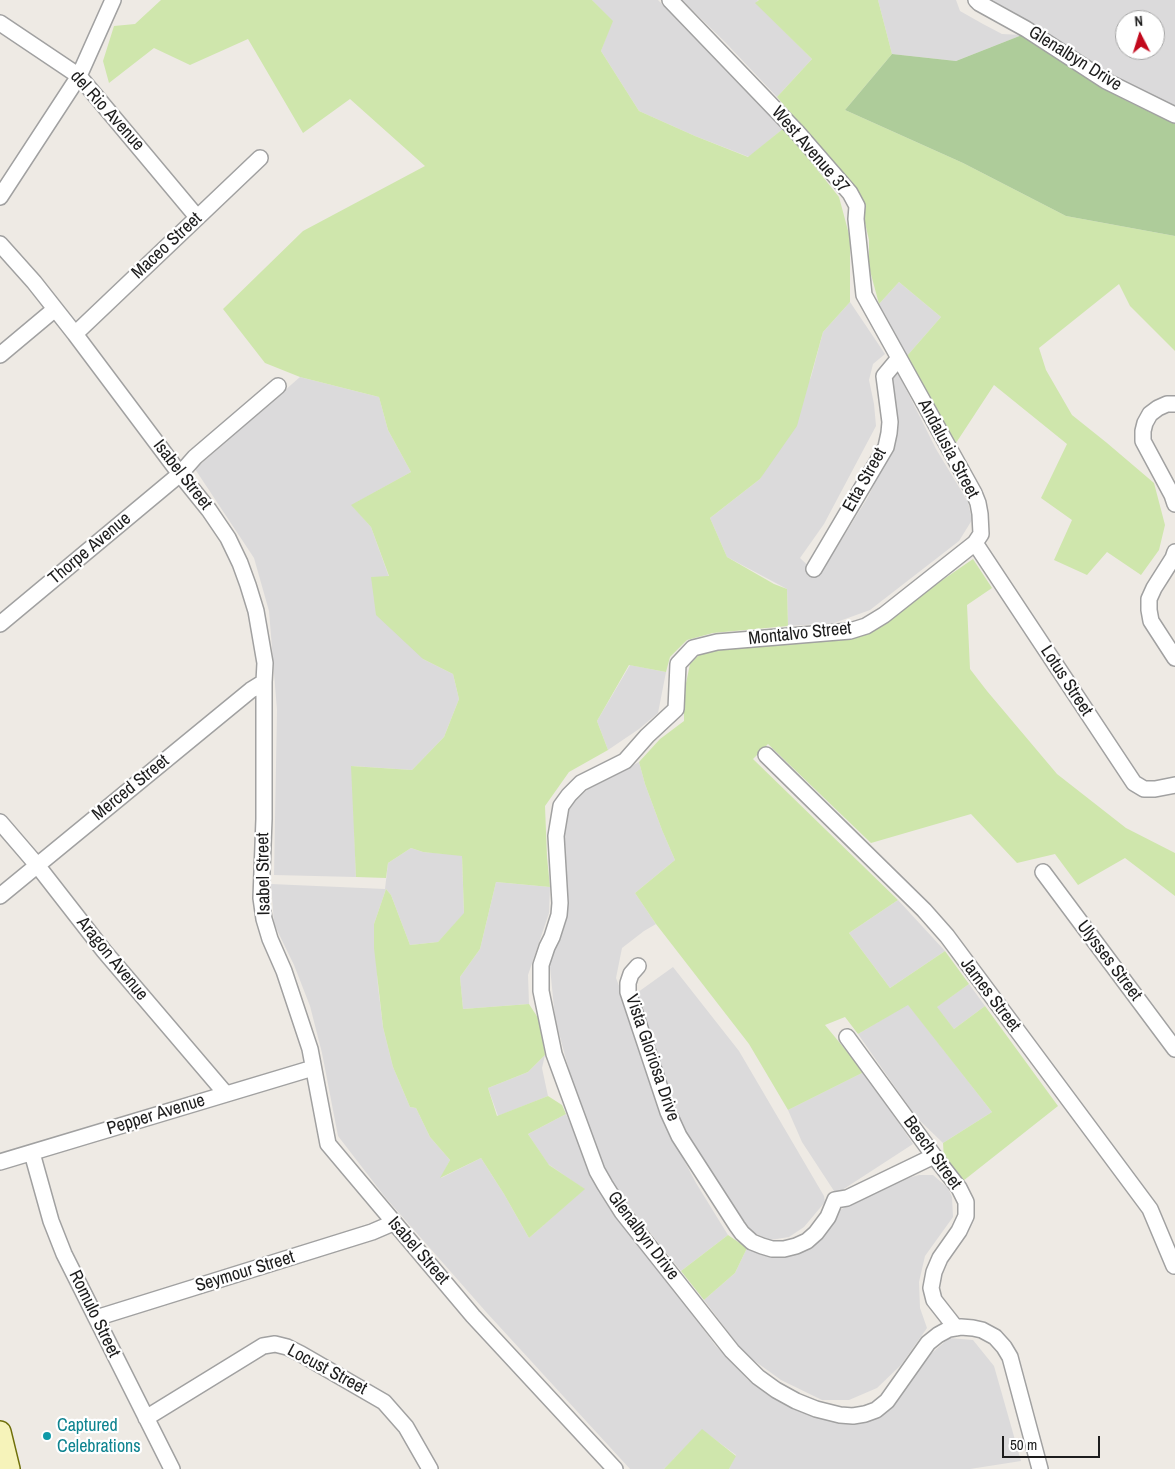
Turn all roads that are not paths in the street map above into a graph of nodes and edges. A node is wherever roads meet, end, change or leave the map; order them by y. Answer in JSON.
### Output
{"nodes":[{"id":1,"x":113,"y":0,"type":"edge"},
{"id":2,"x":670,"y":0,"type":"edge"},
{"id":3,"x":976,"y":0,"type":"edge"},
{"id":4,"x":0,"y":23,"type":"edge"},
{"id":5,"x":80,"y":76,"type":"junction"},
{"id":6,"x":1175,"y":115,"type":"edge"},
{"id":7,"x":260,"y":158,"type":"dead end"},
{"id":8,"x":0,"y":196,"type":"edge"},
{"id":9,"x":197,"y":217,"type":"junction"},
{"id":10,"x":0,"y":244,"type":"edge"},
{"id":11,"x":55,"y":309,"type":"junction"},
{"id":12,"x":75,"y":334,"type":"junction"},
{"id":13,"x":0,"y":355,"type":"edge"},
{"id":14,"x":899,"y":358,"type":"junction"},
{"id":15,"x":278,"y":386,"type":"dead end"},
{"id":16,"x":1175,"y":404,"type":"edge"},
{"id":17,"x":180,"y":474,"type":"junction"},
{"id":18,"x":1175,"y":504,"type":"edge"},
{"id":19,"x":975,"y":543,"type":"junction"},
{"id":20,"x":1175,"y":552,"type":"edge"},
{"id":21,"x":814,"y":569,"type":"dead end"},
{"id":22,"x":0,"y":624,"type":"edge"},
{"id":23,"x":1175,"y":658,"type":"edge"},
{"id":24,"x":264,"y":682,"type":"junction"},
{"id":25,"x":676,"y":708,"type":"joint"},
{"id":26,"x":766,"y":755,"type":"dead end"},
{"id":27,"x":1175,"y":785,"type":"edge"},
{"id":28,"x":0,"y":822,"type":"edge"},
{"id":29,"x":37,"y":864,"type":"junction"},
{"id":30,"x":1042,"y":872,"type":"dead end"},
{"id":31,"x":0,"y":896,"type":"edge"},
{"id":32,"x":638,"y":966,"type":"dead end"},
{"id":33,"x":847,"y":1037,"type":"dead end"},
{"id":34,"x":1175,"y":1049,"type":"edge"},
{"id":35,"x":313,"y":1068,"type":"junction"},
{"id":36,"x":226,"y":1094,"type":"junction"},
{"id":37,"x":32,"y":1153,"type":"junction"},
{"id":38,"x":934,"y":1156,"type":"junction"},
{"id":39,"x":0,"y":1162,"type":"edge"},
{"id":40,"x":393,"y":1222,"type":"junction"},
{"id":41,"x":1175,"y":1267,"type":"edge"},
{"id":42,"x":96,"y":1318,"type":"junction"},
{"id":43,"x":956,"y":1328,"type":"junction"},
{"id":44,"x":146,"y":1418,"type":"junction"},
{"id":45,"x":0,"y":1432,"type":"edge"},
{"id":46,"x":9,"y":1469,"type":"edge"},
{"id":47,"x":172,"y":1469,"type":"edge"},
{"id":48,"x":430,"y":1469,"type":"edge"},
{"id":49,"x":614,"y":1469,"type":"edge"},
{"id":50,"x":1040,"y":1469,"type":"edge"}],
"edges":[{"from":1,"to":5,"type":"street"},
{"from":2,"to":14,"type":"street","name":"West Avenue 37"},
{"from":3,"to":6,"type":"street","name":"Glenalbyn Drive"},
{"from":4,"to":5,"type":"street","name":"del Rio Avenue"},
{"from":5,"to":8,"type":"street"},
{"from":5,"to":9,"type":"street","name":"del Rio Avenue"},
{"from":7,"to":9,"type":"street","name":"Maceo Street"},
{"from":9,"to":12,"type":"street","name":"Maceo Street"},
{"from":10,"to":11,"type":"street","name":"Isabel Street"},
{"from":11,"to":12,"type":"street","name":"Isabel Street"},
{"from":11,"to":13,"type":"street"},
{"from":12,"to":17,"type":"street","name":"Isabel Street"},
{"from":14,"to":19,"type":"street","name":"Andalusia Street"},
{"from":14,"to":21,"type":"street","name":"Etta Street"},
{"from":15,"to":17,"type":"street","name":"Thorpe Avenue"},
{"from":16,"to":18,"type":"street"},
{"from":17,"to":22,"type":"street","name":"Thorpe Avenue"},
{"from":17,"to":24,"type":"street","name":"Isabel Street"},
{"from":19,"to":25,"type":"street","name":"Montalvo Street"},
{"from":19,"to":27,"type":"street","name":"Lotus Street"},
{"from":20,"to":23,"type":"street"},
{"from":24,"to":29,"type":"street","name":"Merced Street"},
{"from":24,"to":35,"type":"street","name":"Isabel Street"},
{"from":25,"to":43,"type":"street","name":"Glenalbyn Drive"},
{"from":26,"to":41,"type":"street","name":"James Street"},
{"from":28,"to":29,"type":"street","name":"Aragon Avenue"},
{"from":29,"to":31,"type":"street","name":"Merced Street"},
{"from":29,"to":36,"type":"street","name":"Aragon Avenue"},
{"from":30,"to":34,"type":"street","name":"Ulysses Street"},
{"from":32,"to":38,"type":"street","name":"Vista Gloriosa Drive"},
{"from":33,"to":38,"type":"street","name":"Beech Street"},
{"from":35,"to":36,"type":"street","name":"Pepper Avenue"},
{"from":35,"to":40,"type":"street","name":"Isabel Street"},
{"from":36,"to":37,"type":"street","name":"Pepper Avenue"},
{"from":37,"to":39,"type":"street","name":"Pepper Avenue"},
{"from":37,"to":42,"type":"street","name":"Romulo Street"},
{"from":38,"to":43,"type":"street","name":"Beech Street"},
{"from":40,"to":42,"type":"street","name":"Seymour Street"},
{"from":40,"to":49,"type":"street","name":"Isabel Street"},
{"from":42,"to":44,"type":"street","name":"Romulo Street"},
{"from":43,"to":50,"type":"street","name":"Glenalbyn Drive"},
{"from":44,"to":47,"type":"street","name":"Romulo Street"},
{"from":44,"to":48,"type":"street","name":"Locust Street"},
{"from":45,"to":46,"type":"street"}]}
